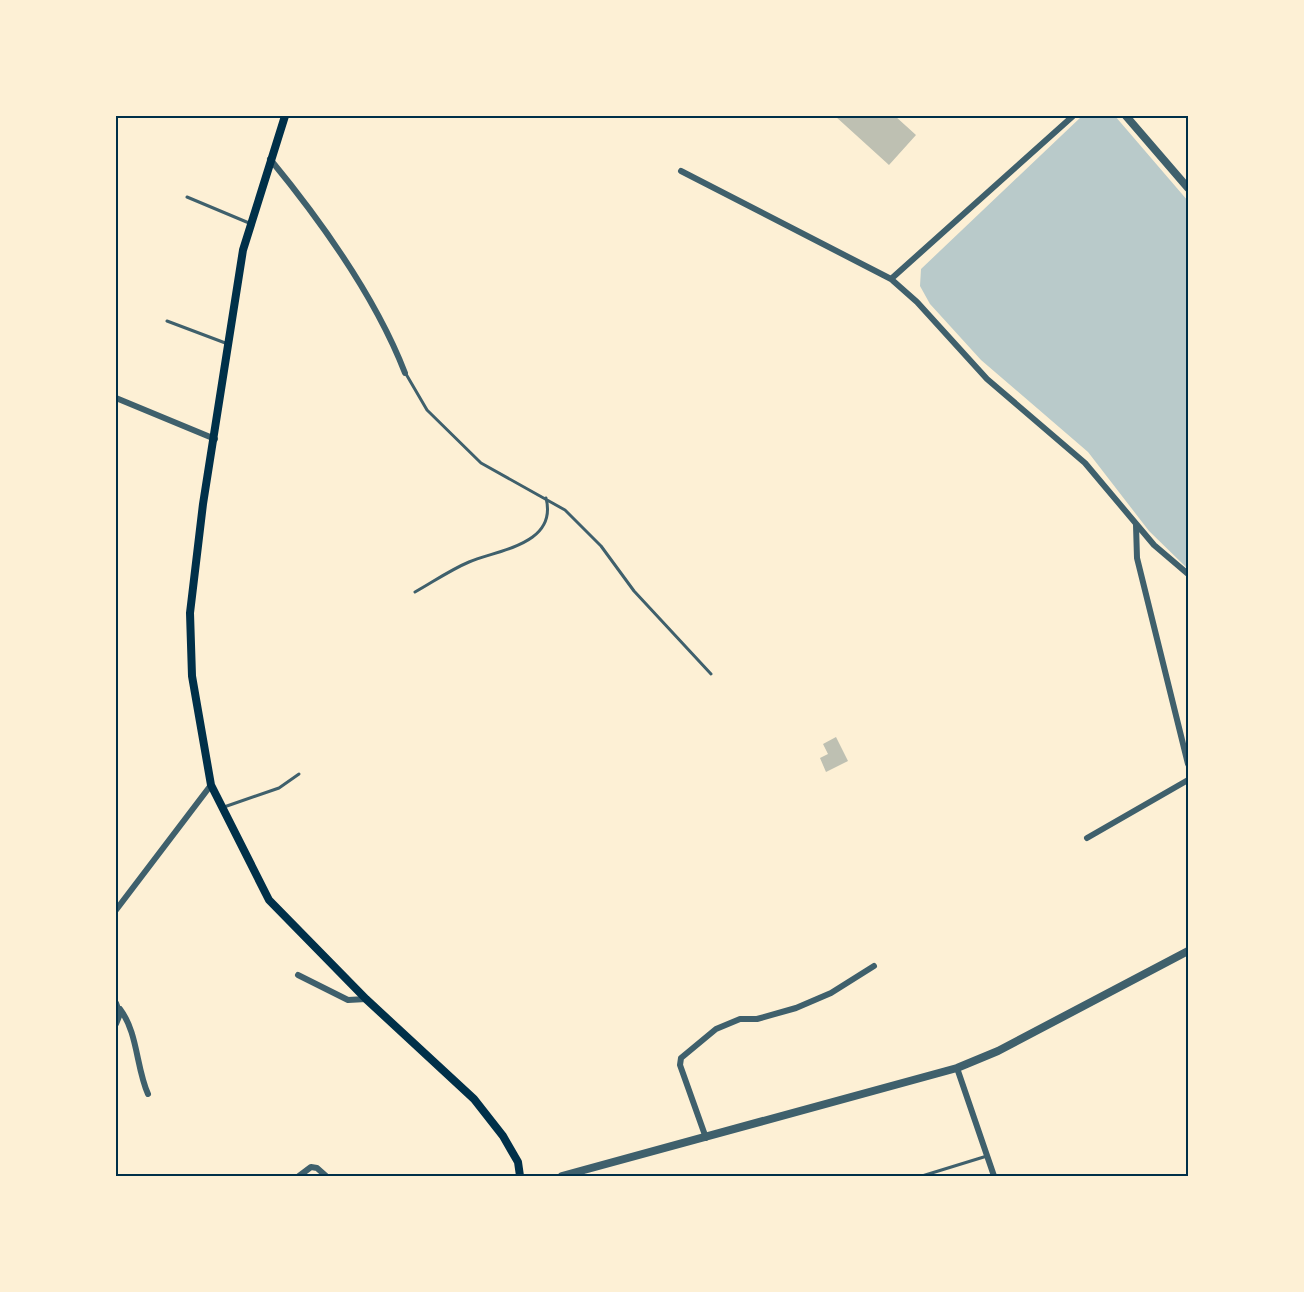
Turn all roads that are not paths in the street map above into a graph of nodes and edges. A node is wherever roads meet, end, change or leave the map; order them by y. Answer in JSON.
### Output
{"nodes":[{"id":1,"x":285,"y":116,"type":"edge"},
{"id":2,"x":1073,"y":116,"type":"edge"},
{"id":3,"x":1125,"y":116,"type":"edge"},
{"id":4,"x":269,"y":158,"type":"junction"},
{"id":5,"x":681,"y":171,"type":"dead end"},
{"id":6,"x":1188,"y":188,"type":"edge"},
{"id":7,"x":187,"y":197,"type":"dead end"},
{"id":8,"x":250,"y":223,"type":"junction"},
{"id":9,"x":891,"y":279,"type":"junction"},
{"id":10,"x":167,"y":321,"type":"dead end"},
{"id":11,"x":229,"y":344,"type":"junction"},
{"id":12,"x":405,"y":373,"type":"joint"},
{"id":13,"x":116,"y":398,"type":"edge"},
{"id":14,"x":215,"y":440,"type":"junction"},
{"id":15,"x":546,"y":498,"type":"junction"},
{"id":16,"x":1136,"y":525,"type":"junction"},
{"id":17,"x":1188,"y":574,"type":"edge"},
{"id":18,"x":415,"y":592,"type":"dead end"},
{"id":19,"x":711,"y":674,"type":"dead end"},
{"id":20,"x":1188,"y":730,"type":"edge"},
{"id":21,"x":1180,"y":733,"type":"junction"},
{"id":22,"x":1188,"y":764,"type":"edge"},
{"id":23,"x":298,"y":774,"type":"dead end"},
{"id":24,"x":1188,"y":780,"type":"edge"},
{"id":25,"x":211,"y":785,"type":"junction"},
{"id":26,"x":224,"y":807,"type":"junction"},
{"id":27,"x":1087,"y":838,"type":"dead end"},
{"id":28,"x":116,"y":910,"type":"edge"},
{"id":29,"x":1188,"y":951,"type":"edge"},
{"id":30,"x":874,"y":966,"type":"dead end"},
{"id":31,"x":298,"y":975,"type":"dead end"},
{"id":32,"x":366,"y":999,"type":"junction"},
{"id":33,"x":118,"y":1006,"type":"edge"},
{"id":34,"x":116,"y":1024,"type":"edge"},
{"id":35,"x":957,"y":1068,"type":"junction"},
{"id":36,"x":148,"y":1094,"type":"dead end"},
{"id":37,"x":706,"y":1138,"type":"junction"},
{"id":38,"x":987,"y":1156,"type":"junction"},
{"id":39,"x":299,"y":1176,"type":"edge"},
{"id":40,"x":326,"y":1176,"type":"edge"},
{"id":41,"x":520,"y":1176,"type":"edge"},
{"id":42,"x":562,"y":1176,"type":"edge"},
{"id":43,"x":922,"y":1176,"type":"edge"},
{"id":44,"x":994,"y":1176,"type":"edge"}],
"edges":[{"from":1,"to":4,"type":"main road"},
{"from":2,"to":9,"type":"street"},
{"from":3,"to":6,"type":"street"},
{"from":4,"to":8,"type":"main road"},
{"from":4,"to":12,"type":"street"},
{"from":5,"to":9,"type":"street"},
{"from":7,"to":8,"type":"lane"},
{"from":8,"to":11,"type":"main road"},
{"from":9,"to":16,"type":"street"},
{"from":10,"to":11,"type":"lane"},
{"from":11,"to":14,"type":"main road"},
{"from":12,"to":15,"type":"lane"},
{"from":13,"to":14,"type":"street"},
{"from":14,"to":25,"type":"main road"},
{"from":15,"to":18,"type":"lane"},
{"from":15,"to":19,"type":"lane"},
{"from":16,"to":17,"type":"street"},
{"from":16,"to":21,"type":"street"},
{"from":20,"to":21,"type":"street"},
{"from":21,"to":22,"type":"street"},
{"from":23,"to":26,"type":"lane"},
{"from":24,"to":27,"type":"street"},
{"from":25,"to":26,"type":"main road"},
{"from":25,"to":28,"type":"street"},
{"from":26,"to":32,"type":"main road"},
{"from":29,"to":35,"type":"street"},
{"from":30,"to":37,"type":"street"},
{"from":31,"to":32,"type":"street"},
{"from":32,"to":41,"type":"main road"},
{"from":33,"to":34,"type":"street"},
{"from":33,"to":36,"type":"street"},
{"from":35,"to":37,"type":"street"},
{"from":35,"to":38,"type":"street"},
{"from":37,"to":42,"type":"street"},
{"from":38,"to":43,"type":"lane"},
{"from":38,"to":44,"type":"street"},
{"from":39,"to":40,"type":"street"}]}
